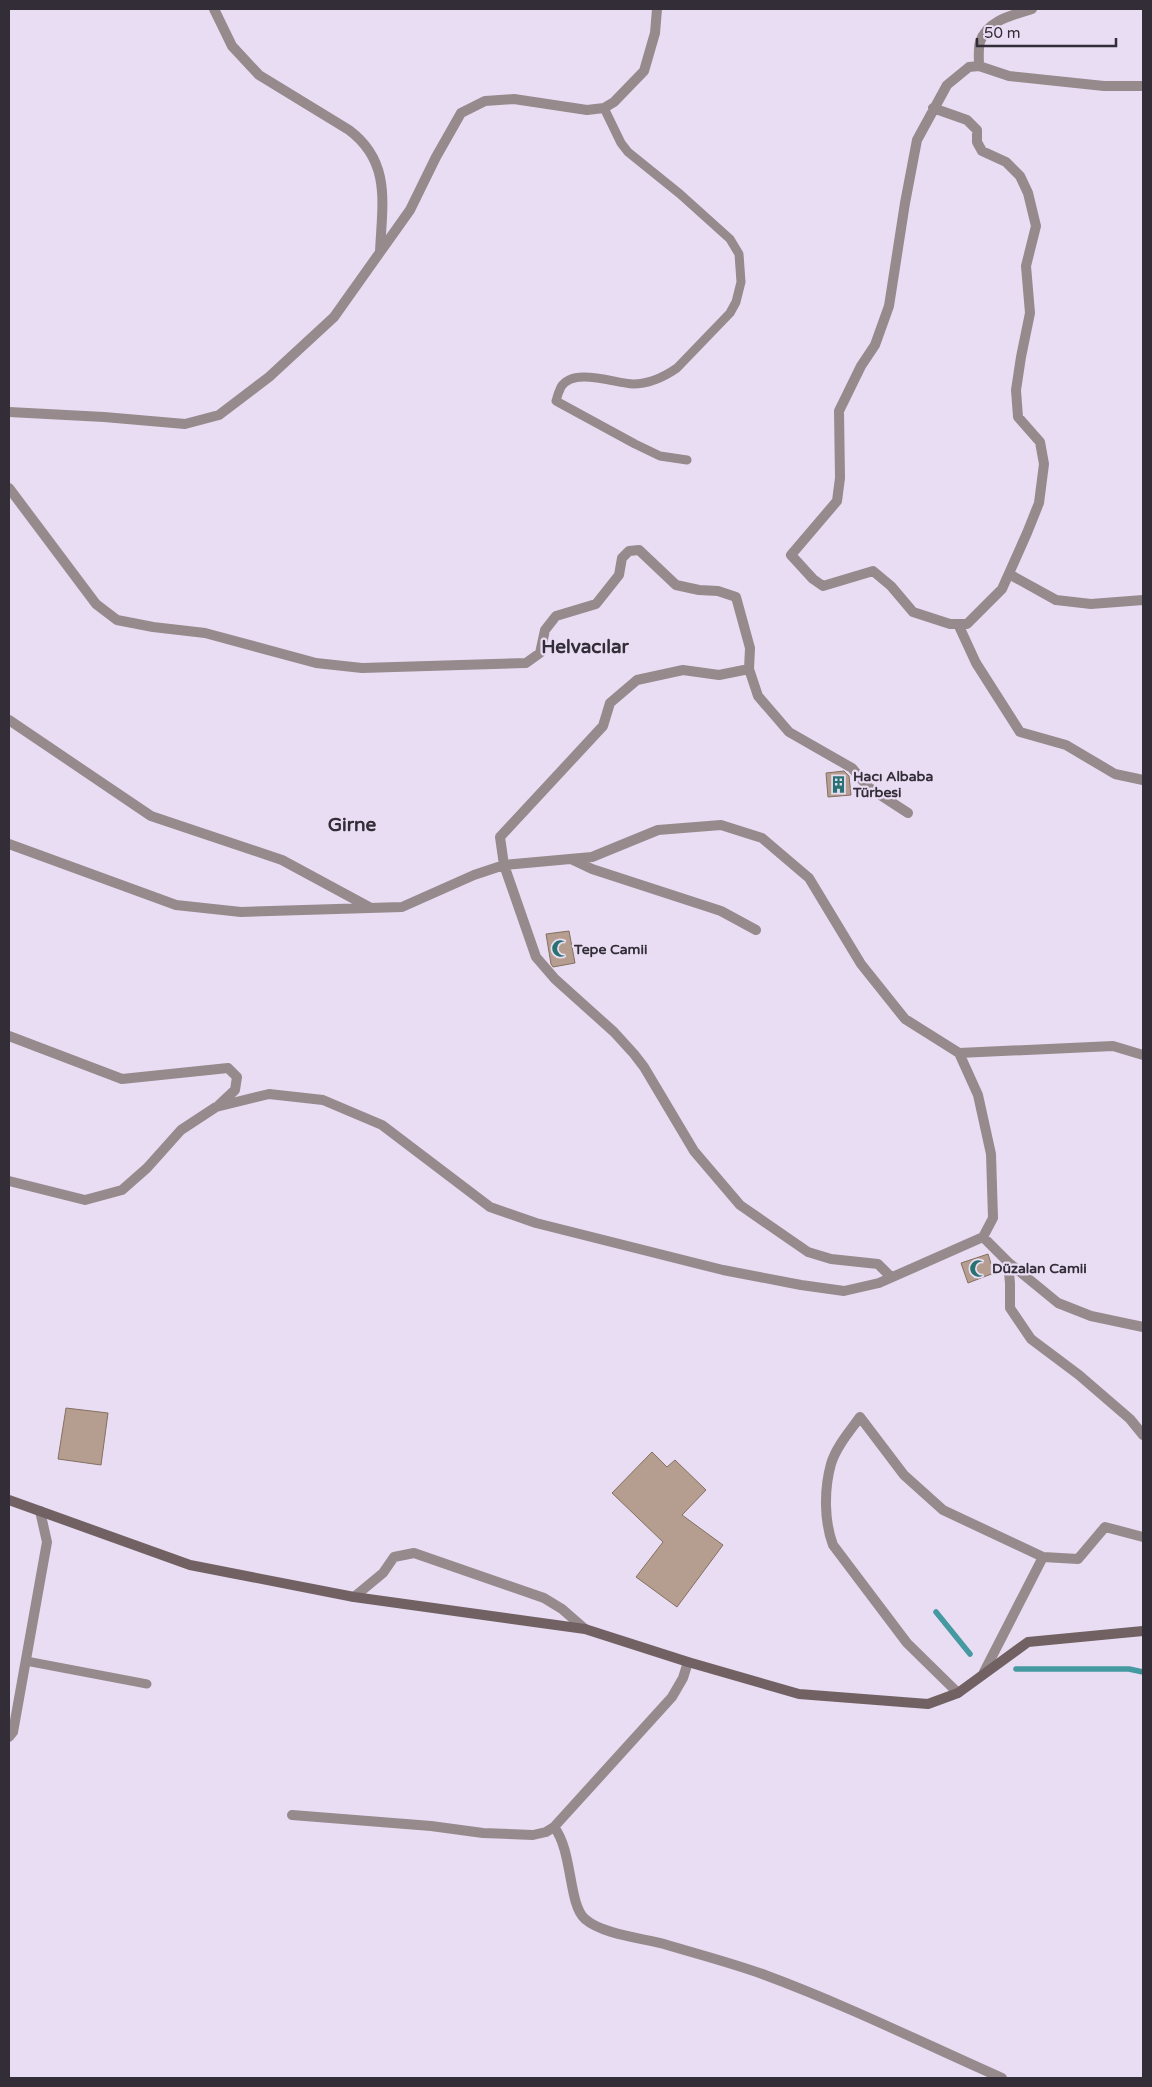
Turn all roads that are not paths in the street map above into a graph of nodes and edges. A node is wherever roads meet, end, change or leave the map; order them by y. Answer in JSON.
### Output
{"nodes":[{"id":1,"x":214,"y":9,"type":"edge"},
{"id":2,"x":658,"y":9,"type":"edge"},
{"id":3,"x":1032,"y":9,"type":"edge"},
{"id":4,"x":979,"y":66,"type":"junction"},
{"id":5,"x":1143,"y":86,"type":"edge"},
{"id":6,"x":604,"y":108,"type":"junction"},
{"id":7,"x":933,"y":108,"type":"junction"},
{"id":8,"x":380,"y":252,"type":"junction"},
{"id":9,"x":9,"y":412,"type":"edge"},
{"id":10,"x":688,"y":460,"type":"dead end"},
{"id":11,"x":9,"y":488,"type":"edge"},
{"id":12,"x":1009,"y":574,"type":"junction"},
{"id":13,"x":1143,"y":600,"type":"edge"},
{"id":14,"x":958,"y":624,"type":"junction"},
{"id":15,"x":749,"y":669,"type":"junction"},
{"id":16,"x":9,"y":720,"type":"edge"},
{"id":17,"x":1143,"y":780,"type":"edge"},
{"id":18,"x":908,"y":813,"type":"dead end"},
{"id":19,"x":9,"y":844,"type":"edge"},
{"id":20,"x":571,"y":859,"type":"junction"},
{"id":21,"x":504,"y":865,"type":"junction"},
{"id":22,"x":370,"y":908,"type":"junction"},
{"id":23,"x":756,"y":930,"type":"dead end"},
{"id":24,"x":9,"y":1036,"type":"edge"},
{"id":25,"x":959,"y":1054,"type":"junction"},
{"id":26,"x":1143,"y":1055,"type":"edge"},
{"id":27,"x":216,"y":1107,"type":"junction"},
{"id":28,"x":9,"y":1182,"type":"edge"},
{"id":29,"x":982,"y":1238,"type":"junction"},
{"id":30,"x":1008,"y":1262,"type":"junction"},
{"id":31,"x":890,"y":1277,"type":"junction"},
{"id":32,"x":1143,"y":1327,"type":"edge"},
{"id":33,"x":1143,"y":1435,"type":"edge"},
{"id":34,"x":9,"y":1500,"type":"edge"},
{"id":35,"x":40,"y":1511,"type":"junction"},
{"id":36,"x":1143,"y":1537,"type":"edge"},
{"id":37,"x":1043,"y":1556,"type":"junction"},
{"id":38,"x":354,"y":1597,"type":"junction"},
{"id":39,"x":584,"y":1629,"type":"junction"},
{"id":40,"x":1143,"y":1631,"type":"edge"},
{"id":41,"x":26,"y":1661,"type":"junction"},
{"id":42,"x":688,"y":1662,"type":"junction"},
{"id":43,"x":984,"y":1672,"type":"junction"},
{"id":44,"x":147,"y":1684,"type":"dead end"},
{"id":45,"x":958,"y":1693,"type":"junction"},
{"id":46,"x":9,"y":1737,"type":"edge"},
{"id":47,"x":292,"y":1815,"type":"dead end"},
{"id":48,"x":554,"y":1827,"type":"junction"},
{"id":49,"x":1002,"y":2078,"type":"edge"}],
"edges":[{"from":1,"to":8,"type":"street"},
{"from":2,"to":6,"type":"street"},
{"from":3,"to":4,"type":"street"},
{"from":4,"to":5,"type":"street"},
{"from":4,"to":7,"type":"street"},
{"from":6,"to":8,"type":"street"},
{"from":6,"to":10,"type":"lane"},
{"from":7,"to":12,"type":"street"},
{"from":7,"to":14,"type":"street"},
{"from":8,"to":9,"type":"street"},
{"from":11,"to":15,"type":"street"},
{"from":12,"to":13,"type":"street"},
{"from":12,"to":14,"type":"street"},
{"from":14,"to":17,"type":"street"},
{"from":15,"to":18,"type":"street"},
{"from":15,"to":21,"type":"street"},
{"from":16,"to":22,"type":"street"},
{"from":19,"to":22,"type":"street"},
{"from":20,"to":21,"type":"street"},
{"from":20,"to":23,"type":"street"},
{"from":20,"to":25,"type":"street"},
{"from":21,"to":22,"type":"street"},
{"from":21,"to":31,"type":"street"},
{"from":24,"to":27,"type":"street"},
{"from":25,"to":26,"type":"street"},
{"from":25,"to":29,"type":"street"},
{"from":27,"to":28,"type":"street"},
{"from":27,"to":31,"type":"street"},
{"from":29,"to":30,"type":"street"},
{"from":29,"to":31,"type":"street"},
{"from":30,"to":32,"type":"street"},
{"from":30,"to":33,"type":"street"},
{"from":34,"to":35,"type":"street"},
{"from":35,"to":38,"type":"street"},
{"from":35,"to":41,"type":"street"},
{"from":36,"to":37,"type":"street"},
{"from":37,"to":43,"type":"street"},
{"from":37,"to":45,"type":"street"},
{"from":38,"to":39,"type":"street"},
{"from":38,"to":39,"type":"street"},
{"from":39,"to":42,"type":"street"},
{"from":40,"to":43,"type":"street"},
{"from":41,"to":44,"type":"lane"},
{"from":41,"to":46,"type":"street"},
{"from":42,"to":45,"type":"street"},
{"from":42,"to":48,"type":"street"},
{"from":43,"to":45,"type":"street"},
{"from":47,"to":48,"type":"street"},
{"from":48,"to":49,"type":"street"}]}
